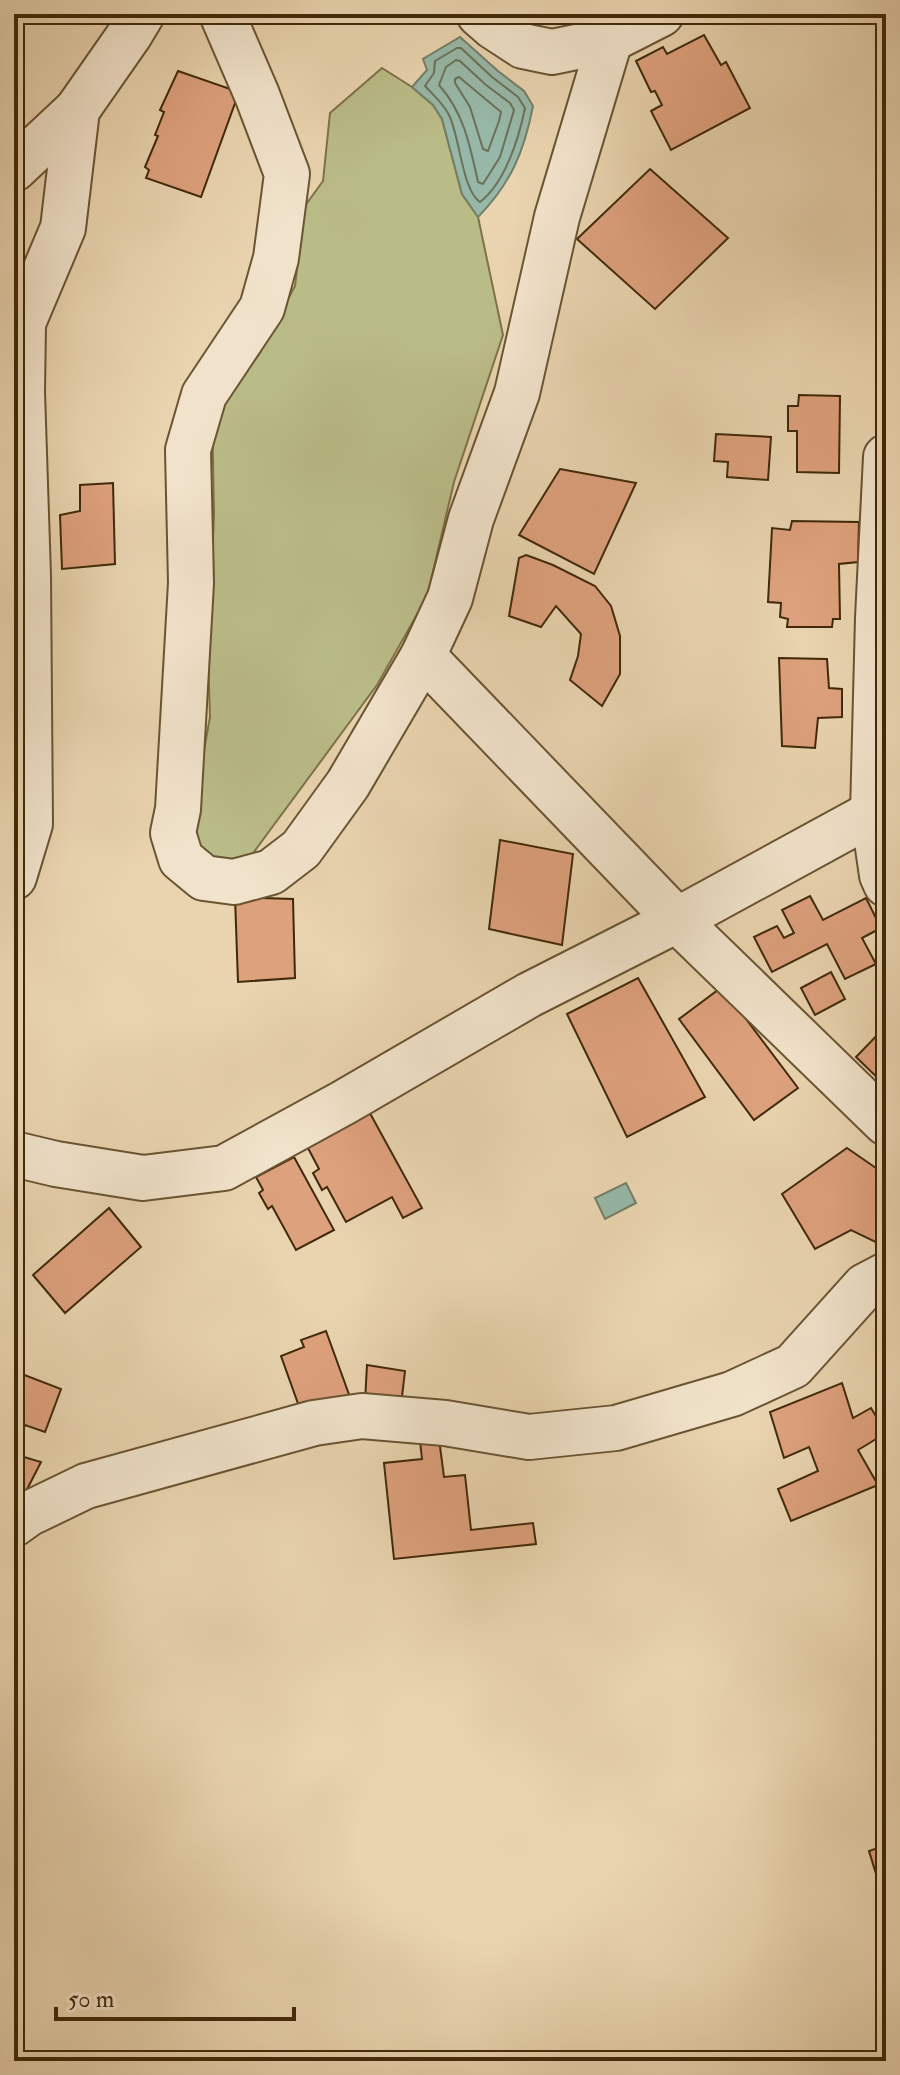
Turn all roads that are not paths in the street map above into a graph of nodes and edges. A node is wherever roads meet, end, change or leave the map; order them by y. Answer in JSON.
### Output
{"nodes":[{"id":1,"x":142,"y":14,"type":"edge"},
{"id":2,"x":222,"y":14,"type":"edge"},
{"id":3,"x":479,"y":14,"type":"edge"},
{"id":4,"x":661,"y":14,"type":"edge"},
{"id":5,"x":610,"y":40,"type":"junction"},
{"id":6,"x":77,"y":110,"type":"junction"},
{"id":7,"x":14,"y":169,"type":"edge"},
{"id":8,"x":14,"y":184,"type":"edge"},
{"id":9,"x":63,"y":228,"type":"junction"},
{"id":10,"x":886,"y":457,"type":"edge"},
{"id":11,"x":423,"y":656,"type":"junction"},
{"id":12,"x":879,"y":812,"type":"edge"},
{"id":13,"x":14,"y":877,"type":"edge"},
{"id":14,"x":886,"y":884,"type":"edge"},
{"id":15,"x":677,"y":920,"type":"junction"},
{"id":16,"x":886,"y":1123,"type":"edge"},
{"id":17,"x":14,"y":1154,"type":"edge"},
{"id":18,"x":886,"y":1275,"type":"edge"},
{"id":19,"x":14,"y":1524,"type":"edge"}],
"edges":[{"from":1,"to":6,"type":"street"},
{"from":2,"to":11,"type":"street"},
{"from":3,"to":5,"type":"street"},
{"from":4,"to":5,"type":"street"},
{"from":5,"to":11,"type":"street"},
{"from":6,"to":7,"type":"street"},
{"from":6,"to":9,"type":"street"},
{"from":8,"to":9,"type":"street"},
{"from":9,"to":13,"type":"street"},
{"from":10,"to":12,"type":"street"},
{"from":11,"to":15,"type":"street"},
{"from":12,"to":14,"type":"street"},
{"from":12,"to":15,"type":"street"},
{"from":15,"to":16,"type":"street"},
{"from":15,"to":17,"type":"street"},
{"from":18,"to":19,"type":"street"}]}
